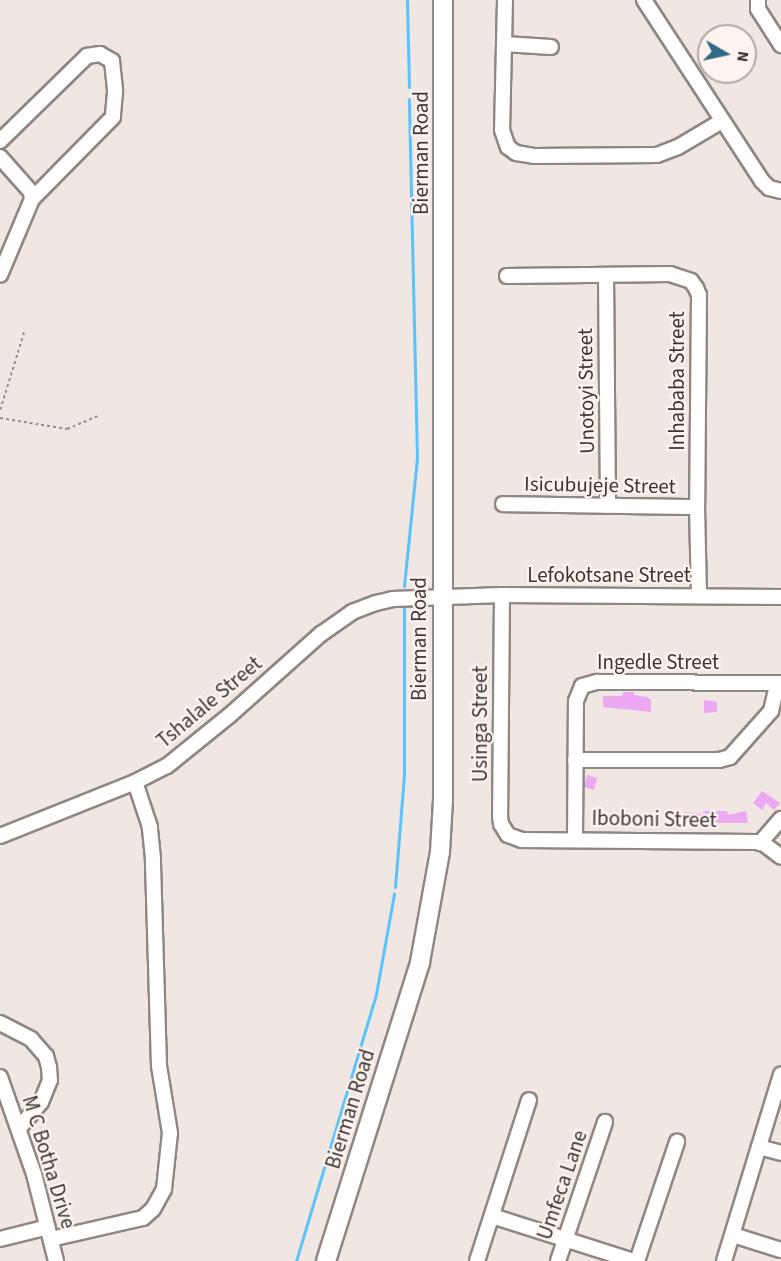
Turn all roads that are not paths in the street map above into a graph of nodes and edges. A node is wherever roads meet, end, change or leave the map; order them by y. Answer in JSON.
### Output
{"nodes":[{"id":1,"x":437,"y":0,"type":"edge"},
{"id":2,"x":444,"y":0,"type":"edge"},
{"id":3,"x":505,"y":0,"type":"edge"},
{"id":4,"x":644,"y":0,"type":"edge"},
{"id":5,"x":758,"y":0,"type":"edge"},
{"id":6,"x":504,"y":45,"type":"junction"},
{"id":7,"x":781,"y":45,"type":"edge"},
{"id":8,"x":551,"y":47,"type":"dead end"},
{"id":9,"x":722,"y":121,"type":"junction"},
{"id":10,"x":0,"y":141,"type":"edge"},
{"id":11,"x":0,"y":157,"type":"edge"},
{"id":12,"x":781,"y":191,"type":"edge"},
{"id":13,"x":32,"y":199,"type":"junction"},
{"id":14,"x":0,"y":275,"type":"edge"},
{"id":15,"x":606,"y":275,"type":"junction"},
{"id":16,"x":507,"y":276,"type":"dead end"},
{"id":17,"x":502,"y":504,"type":"dead end"},
{"id":18,"x":608,"y":506,"type":"junction"},
{"id":19,"x":697,"y":507,"type":"junction"},
{"id":20,"x":502,"y":595,"type":"junction"},
{"id":21,"x":439,"y":596,"type":"junction"},
{"id":22,"x":699,"y":596,"type":"junction"},
{"id":23,"x":781,"y":597,"type":"edge"},
{"id":24,"x":779,"y":684,"type":"edge"},
{"id":25,"x":575,"y":760,"type":"junction"},
{"id":26,"x":135,"y":782,"type":"junction"},
{"id":27,"x":781,"y":819,"type":"edge"},
{"id":28,"x":0,"y":836,"type":"edge"},
{"id":29,"x":575,"y":839,"type":"junction"},
{"id":30,"x":522,"y":840,"type":"joint"},
{"id":31,"x":760,"y":843,"type":"junction"},
{"id":32,"x":781,"y":857,"type":"edge"},
{"id":33,"x":0,"y":1023,"type":"edge"},
{"id":34,"x":781,"y":1075,"type":"edge"},
{"id":35,"x":0,"y":1077,"type":"edge"},
{"id":36,"x":529,"y":1101,"type":"dead end"},
{"id":37,"x":605,"y":1122,"type":"dead end"},
{"id":38,"x":19,"y":1128,"type":"junction"},
{"id":39,"x":677,"y":1142,"type":"dead end"},
{"id":40,"x":759,"y":1146,"type":"junction"},
{"id":41,"x":781,"y":1153,"type":"edge"},
{"id":42,"x":492,"y":1216,"type":"junction"},
{"id":43,"x":50,"y":1233,"type":"junction"},
{"id":44,"x":733,"y":1235,"type":"junction"},
{"id":45,"x":0,"y":1239,"type":"edge"},
{"id":46,"x":565,"y":1240,"type":"junction"},
{"id":47,"x":781,"y":1250,"type":"edge"},
{"id":48,"x":56,"y":1261,"type":"edge"},
{"id":49,"x":321,"y":1261,"type":"edge"},
{"id":50,"x":326,"y":1261,"type":"edge"},
{"id":51,"x":477,"y":1261,"type":"edge"},
{"id":52,"x":558,"y":1261,"type":"edge"},
{"id":53,"x":636,"y":1261,"type":"edge"},
{"id":54,"x":724,"y":1261,"type":"edge"}],
"edges":[{"from":1,"to":21,"type":"main road","name":"Bierman Road"},
{"from":2,"to":21,"type":"main road","name":"Bierman Road"},
{"from":3,"to":6,"type":"street"},
{"from":4,"to":9,"type":"street"},
{"from":5,"to":7,"type":"street"},
{"from":6,"to":8,"type":"street"},
{"from":6,"to":9,"type":"street"},
{"from":9,"to":12,"type":"street"},
{"from":10,"to":13,"type":"street"},
{"from":11,"to":13,"type":"street"},
{"from":13,"to":14,"type":"street"},
{"from":15,"to":16,"type":"street","name":"Inhababa Street"},
{"from":15,"to":18,"type":"street","name":"Unotoyi Street"},
{"from":15,"to":19,"type":"street","name":"Inhababa Street"},
{"from":17,"to":18,"type":"street","name":"Isicubujeje Street"},
{"from":18,"to":19,"type":"street","name":"Isicubujeje Street"},
{"from":19,"to":22,"type":"street","name":"Inhababa Street"},
{"from":20,"to":21,"type":"street","name":"Lefokotsane Street"},
{"from":20,"to":22,"type":"street","name":"Lefokotsane Street"},
{"from":20,"to":30,"type":"street","name":"Usinga Street"},
{"from":21,"to":26,"type":"street","name":"Tshalale Street"},
{"from":21,"to":49,"type":"main road","name":"Bierman Road"},
{"from":21,"to":50,"type":"main road","name":"Bierman Road"},
{"from":22,"to":23,"type":"street","name":"Lefokotsane Street"},
{"from":24,"to":25,"type":"street"},
{"from":24,"to":25,"type":"street","name":"Ingedle Street"},
{"from":25,"to":29,"type":"street","name":"Ingedle Street"},
{"from":26,"to":28,"type":"street","name":"Tshalale Street"},
{"from":26,"to":43,"type":"street"},
{"from":27,"to":31,"type":"street"},
{"from":29,"to":30,"type":"street","name":"Iboboni Street"},
{"from":29,"to":31,"type":"street","name":"Iboboni Street"},
{"from":31,"to":32,"type":"street"},
{"from":33,"to":38,"type":"street"},
{"from":34,"to":40,"type":"street"},
{"from":35,"to":38,"type":"street","name":"M C Botha Drive"},
{"from":36,"to":42,"type":"street"},
{"from":37,"to":46,"type":"street","name":"Umfeca Lane"},
{"from":38,"to":43,"type":"street","name":"M C Botha Drive"},
{"from":39,"to":53,"type":"street"},
{"from":40,"to":41,"type":"street"},
{"from":40,"to":44,"type":"street"},
{"from":42,"to":46,"type":"street"},
{"from":42,"to":51,"type":"street"},
{"from":43,"to":45,"type":"street"},
{"from":43,"to":48,"type":"street","name":"M C Botha Drive"},
{"from":44,"to":47,"type":"street"},
{"from":44,"to":54,"type":"street"},
{"from":46,"to":52,"type":"street","name":"Umfeca Lane"},
{"from":46,"to":53,"type":"street"}]}
